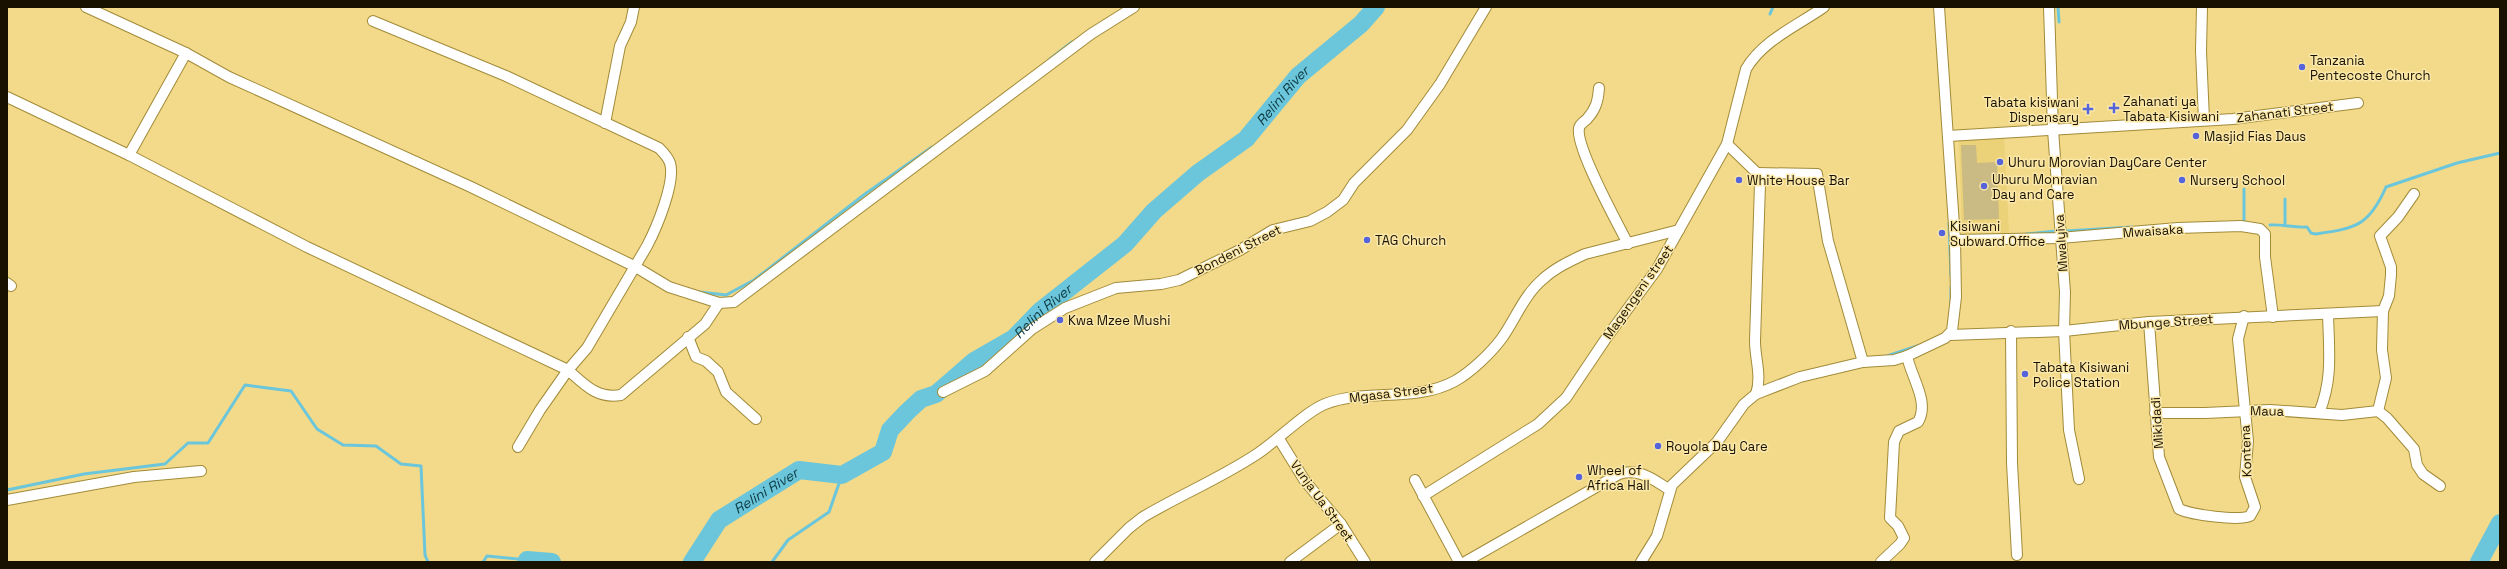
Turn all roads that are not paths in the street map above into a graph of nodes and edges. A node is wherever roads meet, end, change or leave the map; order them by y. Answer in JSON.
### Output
{"nodes":[{"id":1,"x":86,"y":7,"type":"edge"},
{"id":2,"x":634,"y":7,"type":"edge"},
{"id":3,"x":1134,"y":7,"type":"edge"},
{"id":4,"x":1486,"y":7,"type":"edge"},
{"id":5,"x":1824,"y":7,"type":"edge"},
{"id":6,"x":1939,"y":7,"type":"edge"},
{"id":7,"x":2049,"y":7,"type":"edge"},
{"id":8,"x":2202,"y":7,"type":"edge"},
{"id":9,"x":373,"y":21,"type":"dead end"},
{"id":10,"x":186,"y":53,"type":"junction"},
{"id":11,"x":1599,"y":88,"type":"dead end"},
{"id":12,"x":7,"y":97,"type":"edge"},
{"id":13,"x":2358,"y":103,"type":"dead end"},
{"id":14,"x":2204,"y":120,"type":"junction"},
{"id":15,"x":604,"y":123,"type":"junction"},
{"id":16,"x":2053,"y":130,"type":"junction"},
{"id":17,"x":1948,"y":136,"type":"junction"},
{"id":18,"x":1727,"y":144,"type":"junction"},
{"id":19,"x":129,"y":155,"type":"junction"},
{"id":20,"x":1757,"y":173,"type":"junction"},
{"id":21,"x":2414,"y":194,"type":"dead end"},
{"id":22,"x":1679,"y":230,"type":"junction"},
{"id":23,"x":2060,"y":238,"type":"junction"},
{"id":24,"x":1955,"y":240,"type":"junction"},
{"id":25,"x":1628,"y":244,"type":"junction"},
{"id":26,"x":634,"y":266,"type":"junction"},
{"id":27,"x":719,"y":303,"type":"junction"},
{"id":28,"x":2383,"y":311,"type":"junction"},
{"id":29,"x":2328,"y":314,"type":"junction"},
{"id":30,"x":2244,"y":316,"type":"junction"},
{"id":31,"x":2273,"y":317,"type":"junction"},
{"id":32,"x":2148,"y":322,"type":"junction"},
{"id":33,"x":2011,"y":331,"type":"junction"},
{"id":34,"x":2064,"y":331,"type":"junction"},
{"id":35,"x":1950,"y":334,"type":"junction"},
{"id":36,"x":688,"y":336,"type":"junction"},
{"id":37,"x":1907,"y":356,"type":"junction"},
{"id":38,"x":1863,"y":362,"type":"junction"},
{"id":39,"x":568,"y":370,"type":"junction"},
{"id":40,"x":943,"y":392,"type":"dead end"},
{"id":41,"x":1756,"y":394,"type":"junction"},
{"id":42,"x":2244,"y":410,"type":"junction"},
{"id":43,"x":2378,"y":411,"type":"junction"},
{"id":44,"x":2155,"y":413,"type":"junction"},
{"id":45,"x":2319,"y":413,"type":"junction"},
{"id":46,"x":756,"y":419,"type":"dead end"},
{"id":47,"x":1279,"y":439,"type":"junction"},
{"id":48,"x":518,"y":447,"type":"dead end"},
{"id":49,"x":202,"y":472,"type":"dead end"},
{"id":50,"x":2079,"y":479,"type":"dead end"},
{"id":51,"x":1415,"y":480,"type":"dead end"},
{"id":52,"x":2440,"y":486,"type":"dead end"},
{"id":53,"x":1670,"y":490,"type":"junction"},
{"id":54,"x":1423,"y":496,"type":"junction"},
{"id":55,"x":7,"y":500,"type":"edge"},
{"id":56,"x":2190,"y":514,"type":"joint"},
{"id":57,"x":1341,"y":524,"type":"junction"},
{"id":58,"x":2017,"y":555,"type":"dead end"},
{"id":59,"x":1095,"y":562,"type":"edge"},
{"id":60,"x":1290,"y":562,"type":"edge"},
{"id":61,"x":1365,"y":562,"type":"edge"},
{"id":62,"x":1459,"y":562,"type":"edge"},
{"id":63,"x":1465,"y":562,"type":"edge"},
{"id":64,"x":1641,"y":562,"type":"edge"},
{"id":65,"x":1881,"y":562,"type":"edge"}],
"edges":[{"from":1,"to":10,"type":"street"},
{"from":2,"to":15,"type":"street"},
{"from":3,"to":27,"type":"street"},
{"from":4,"to":40,"type":"street","name":"Bondeni Street"},
{"from":5,"to":18,"type":"street","name":"Magengeni street"},
{"from":6,"to":17,"type":"street"},
{"from":7,"to":16,"type":"street","name":"Mwalyiva"},
{"from":8,"to":14,"type":"street"},
{"from":9,"to":15,"type":"street"},
{"from":10,"to":19,"type":"street"},
{"from":10,"to":26,"type":"street"},
{"from":11,"to":25,"type":"street"},
{"from":12,"to":19,"type":"street"},
{"from":13,"to":14,"type":"street","name":"Zahanati Street"},
{"from":14,"to":16,"type":"street","name":"Zahanati Street"},
{"from":15,"to":26,"type":"street"},
{"from":16,"to":17,"type":"street","name":"Zahanati Street"},
{"from":16,"to":23,"type":"street","name":"Mwalyiva"},
{"from":17,"to":24,"type":"street"},
{"from":18,"to":20,"type":"street"},
{"from":18,"to":22,"type":"street","name":"Magengeni street"},
{"from":19,"to":39,"type":"street"},
{"from":20,"to":38,"type":"street"},
{"from":20,"to":41,"type":"street"},
{"from":21,"to":28,"type":"street"},
{"from":22,"to":25,"type":"street","name":"Mgasa Street"},
{"from":22,"to":54,"type":"street","name":"Magengeni street"},
{"from":23,"to":24,"type":"street","name":"Mwaisaka"},
{"from":23,"to":31,"type":"street","name":"Mwaisaka"},
{"from":23,"to":34,"type":"street","name":"Mwalyiva"},
{"from":24,"to":35,"type":"street"},
{"from":25,"to":47,"type":"street","name":"Mgasa Street"},
{"from":26,"to":27,"type":"street"},
{"from":26,"to":39,"type":"street"},
{"from":27,"to":36,"type":"street"},
{"from":28,"to":29,"type":"street","name":"Mbunge Street"},
{"from":28,"to":43,"type":"street"},
{"from":29,"to":31,"type":"street","name":"Mbunge Street"},
{"from":29,"to":45,"type":"street"},
{"from":30,"to":31,"type":"street","name":"Mbunge Street"},
{"from":30,"to":32,"type":"street","name":"Mbunge Street"},
{"from":30,"to":42,"type":"street","name":"Kontena"},
{"from":32,"to":34,"type":"street","name":"Mbunge Street"},
{"from":32,"to":44,"type":"street","name":"Mikidadi"},
{"from":33,"to":34,"type":"street","name":"Mbunge Street"},
{"from":33,"to":35,"type":"street","name":"Mbunge Street"},
{"from":33,"to":58,"type":"street"},
{"from":34,"to":50,"type":"street","name":"Mwalyiva"},
{"from":35,"to":37,"type":"street"},
{"from":36,"to":39,"type":"street"},
{"from":36,"to":46,"type":"street"},
{"from":37,"to":38,"type":"street"},
{"from":37,"to":65,"type":"street"},
{"from":38,"to":41,"type":"street"},
{"from":39,"to":48,"type":"street"},
{"from":41,"to":53,"type":"street"},
{"from":42,"to":44,"type":"street","name":"Maua"},
{"from":42,"to":45,"type":"street","name":"Maua"},
{"from":42,"to":56,"type":"street","name":"Kontena"},
{"from":43,"to":45,"type":"street","name":"Maua"},
{"from":43,"to":52,"type":"street"},
{"from":44,"to":56,"type":"street","name":"Mikidadi"},
{"from":47,"to":57,"type":"street","name":"Vunja Ua Street"},
{"from":47,"to":59,"type":"street","name":"Mgasa Street"},
{"from":49,"to":55,"type":"street"},
{"from":51,"to":54,"type":"street"},
{"from":53,"to":63,"type":"street"},
{"from":53,"to":64,"type":"street"},
{"from":54,"to":62,"type":"street"},
{"from":57,"to":60,"type":"street"},
{"from":57,"to":61,"type":"street","name":"Vunja Ua Street"}]}
